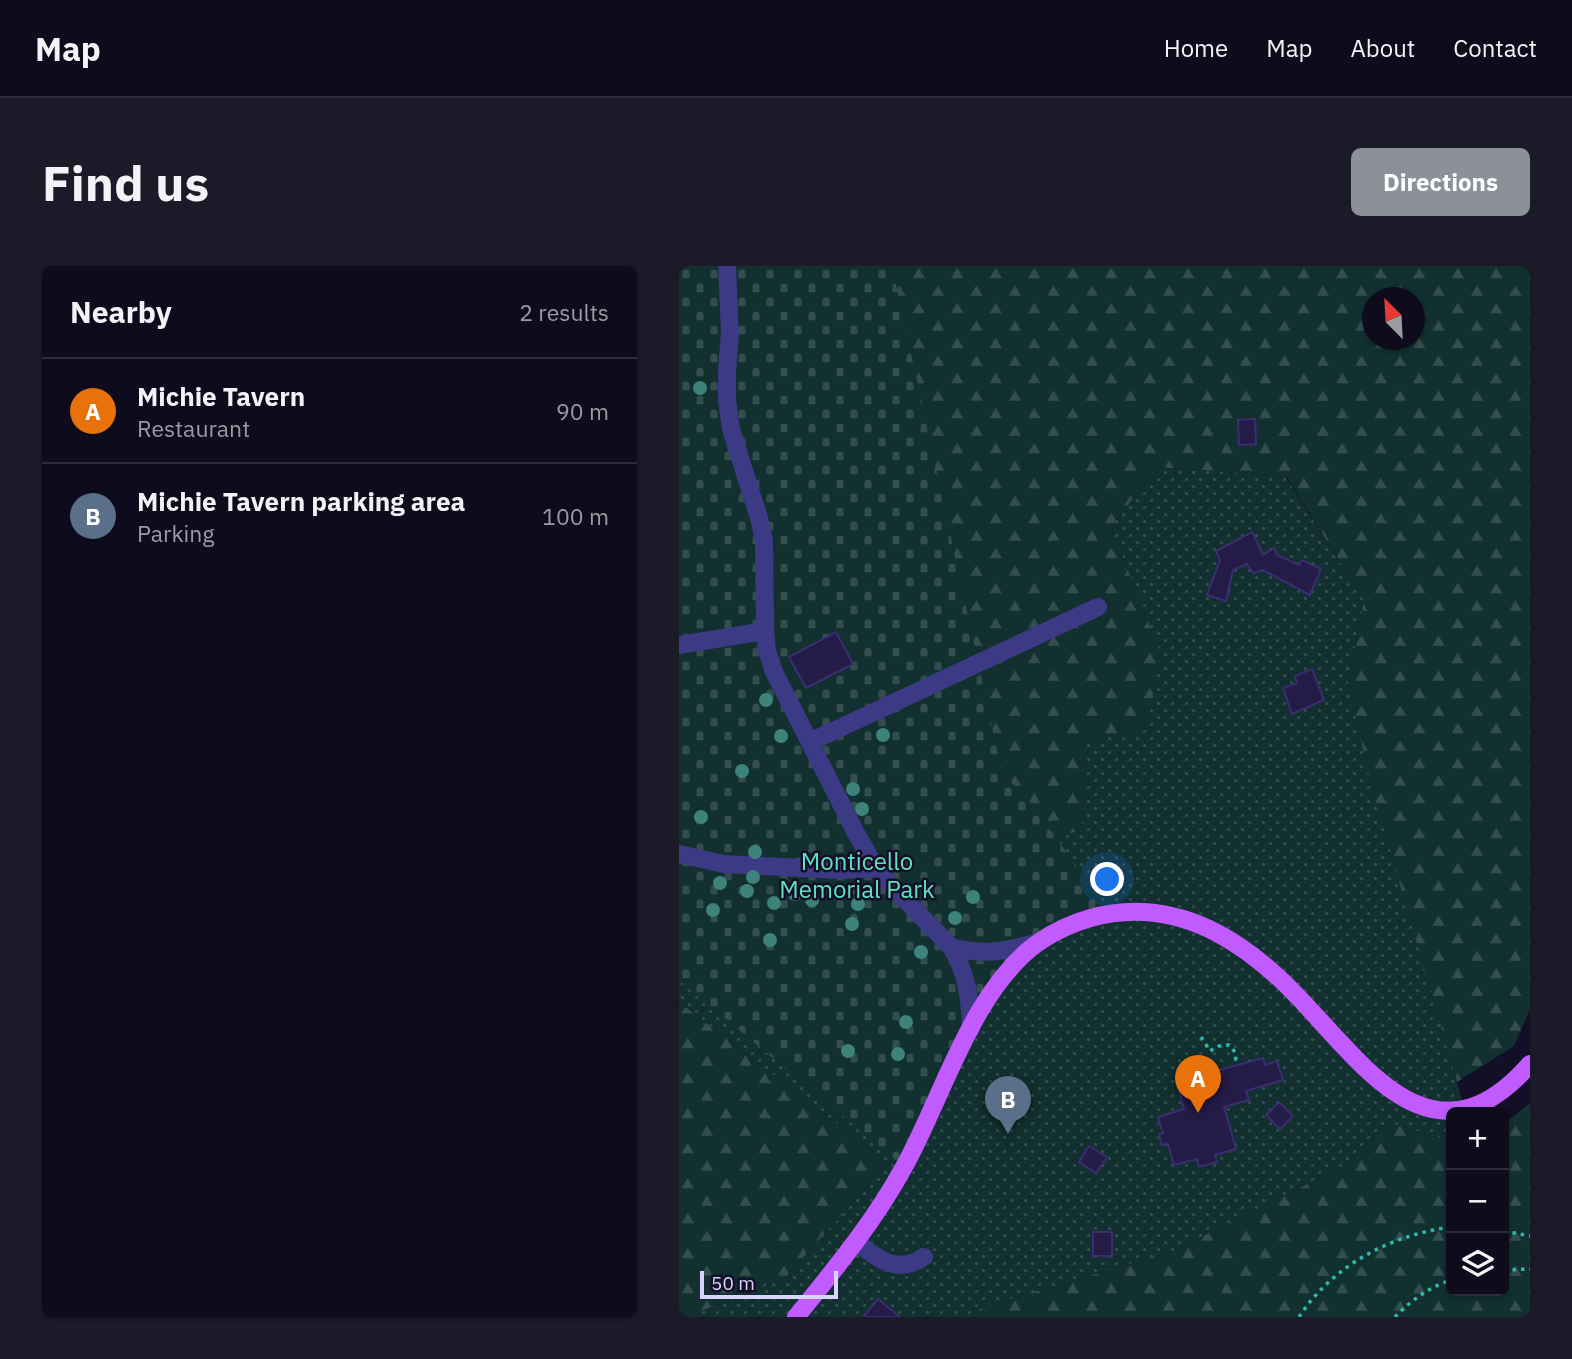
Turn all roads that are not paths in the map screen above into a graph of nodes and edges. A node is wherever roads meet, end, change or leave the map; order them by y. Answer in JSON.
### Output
{"nodes":[{"id":1,"x":727,"y":266,"type":"edge"},
{"id":2,"x":1098,"y":607,"type":"dead end"},
{"id":3,"x":765,"y":631,"type":"junction"},
{"id":4,"x":679,"y":645,"type":"edge"},
{"id":5,"x":810,"y":742,"type":"junction"},
{"id":6,"x":679,"y":854,"type":"edge"},
{"id":7,"x":877,"y":868,"type":"junction"},
{"id":8,"x":1040,"y":942,"type":"junction"},
{"id":9,"x":951,"y":947,"type":"junction"},
{"id":10,"x":971,"y":1029,"type":"junction"},
{"id":11,"x":1530,"y":1064,"type":"edge"},
{"id":12,"x":856,"y":1242,"type":"junction"},
{"id":13,"x":924,"y":1256,"type":"dead end"},
{"id":14,"x":796,"y":1317,"type":"edge"}],
"edges":[{"from":1,"to":3,"type":"lane"},
{"from":2,"to":5,"type":"lane"},
{"from":3,"to":4,"type":"lane"},
{"from":3,"to":5,"type":"lane"},
{"from":5,"to":7,"type":"lane"},
{"from":6,"to":7,"type":"lane"},
{"from":7,"to":9,"type":"lane"},
{"from":8,"to":9,"type":"lane"},
{"from":8,"to":10,"type":"main road"},
{"from":8,"to":11,"type":"main road"},
{"from":9,"to":10,"type":"lane"},
{"from":10,"to":12,"type":"main road"},
{"from":12,"to":13,"type":"lane"},
{"from":12,"to":14,"type":"main road"}]}
